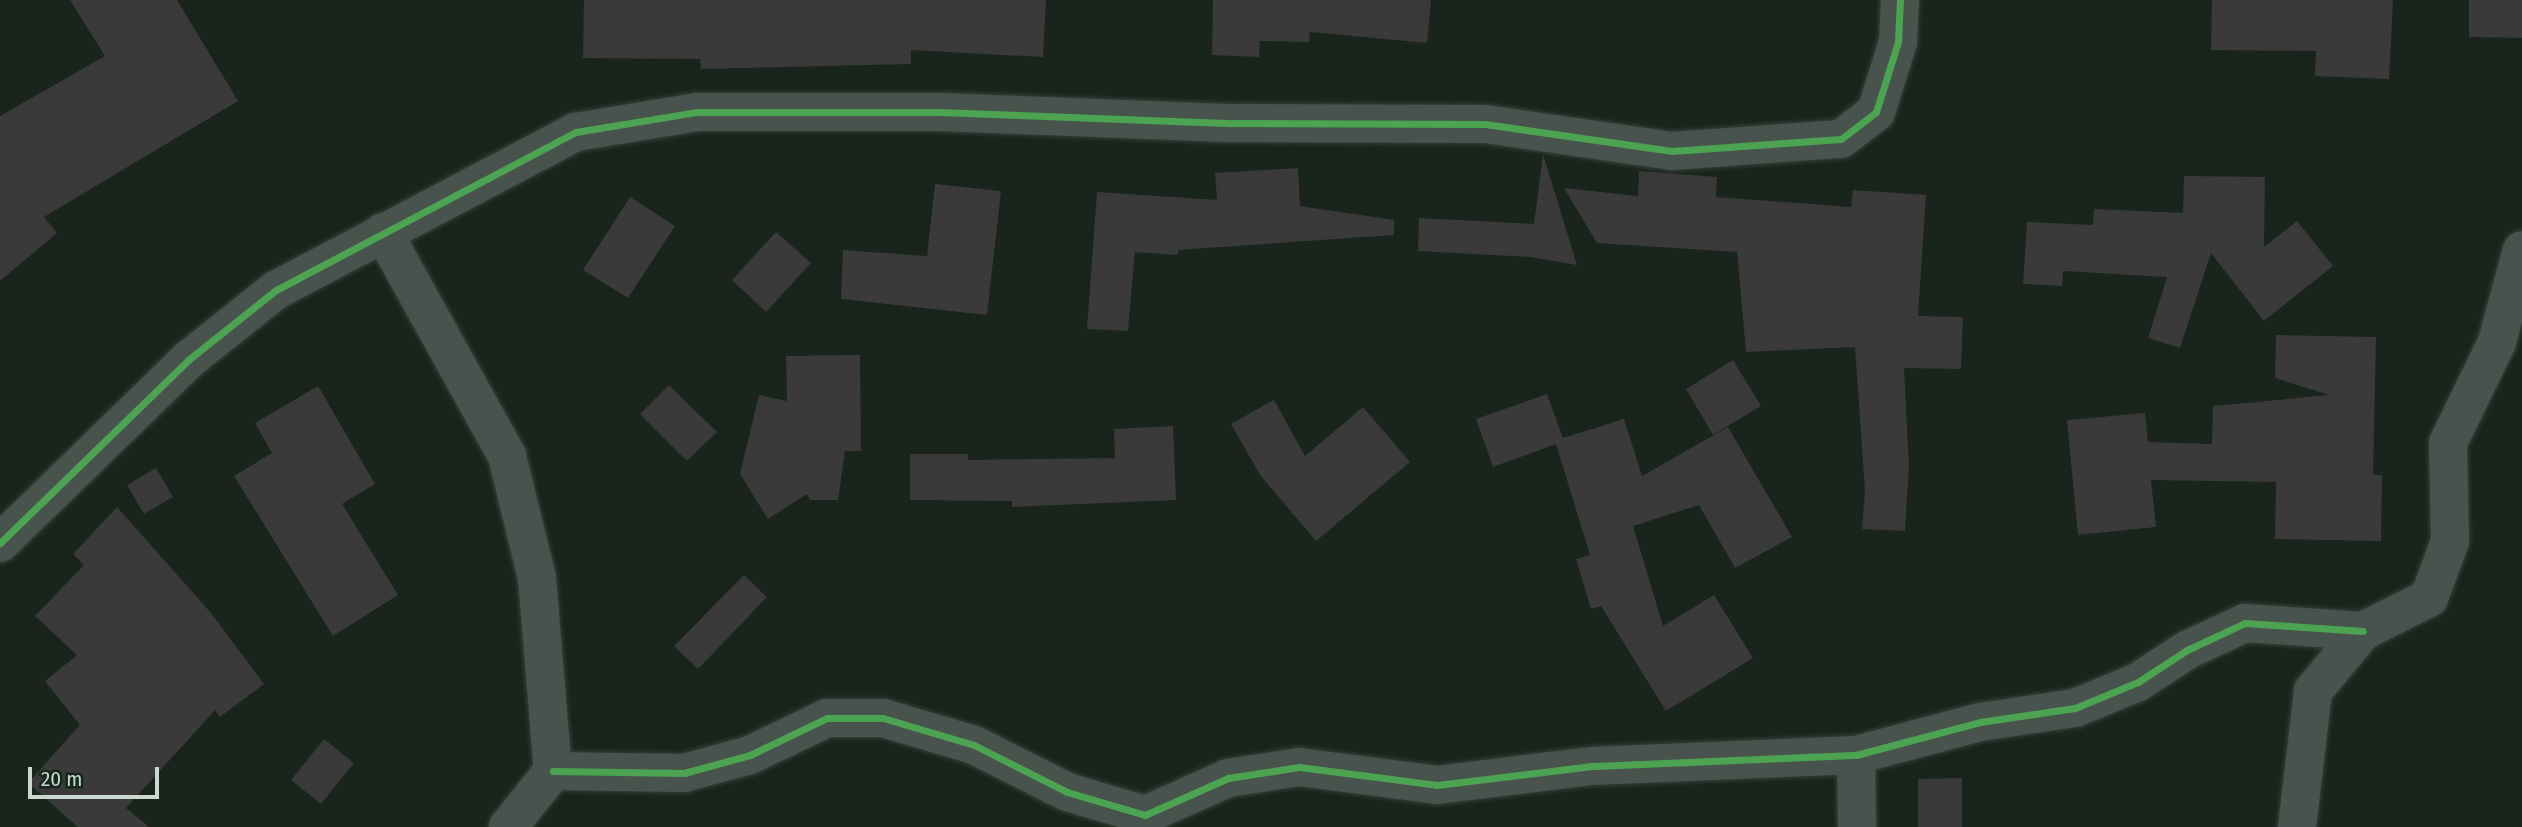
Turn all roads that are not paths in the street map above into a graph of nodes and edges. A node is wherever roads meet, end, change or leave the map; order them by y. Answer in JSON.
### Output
{"nodes":[{"id":1,"x":1900,"y":0,"type":"edge"},
{"id":2,"x":383,"y":232,"type":"junction"},
{"id":3,"x":2522,"y":250,"type":"edge"},
{"id":4,"x":0,"y":543,"type":"edge"},
{"id":5,"x":2363,"y":631,"type":"junction"},
{"id":6,"x":1856,"y":755,"type":"junction"},
{"id":7,"x":553,"y":771,"type":"junction"},
{"id":8,"x":508,"y":827,"type":"edge"},
{"id":9,"x":1857,"y":827,"type":"edge"},
{"id":10,"x":2297,"y":827,"type":"edge"}],
"edges":[{"from":1,"to":2,"type":"street"},
{"from":2,"to":4,"type":"street"},
{"from":2,"to":7,"type":"street"},
{"from":3,"to":5,"type":"street"},
{"from":5,"to":6,"type":"street"},
{"from":5,"to":10,"type":"street"},
{"from":6,"to":7,"type":"street"},
{"from":6,"to":9,"type":"street"},
{"from":7,"to":8,"type":"street"}]}
